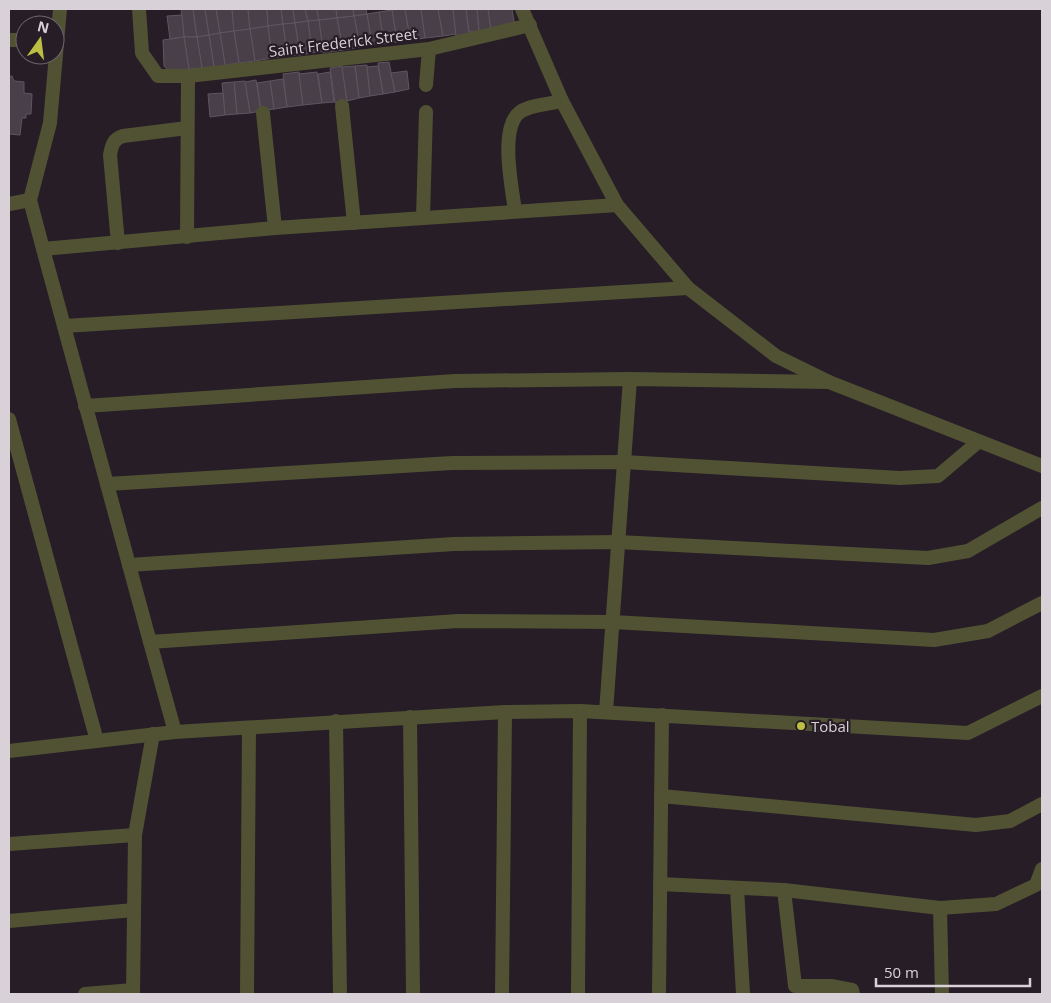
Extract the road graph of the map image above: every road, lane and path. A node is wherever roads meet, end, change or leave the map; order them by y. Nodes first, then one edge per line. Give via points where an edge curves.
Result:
1 (139, 9) edge
2 (522, 9) edge
3 (530, 25) junction
4 (429, 49) junction
5 (55, 65) edge
6 (188, 76) junction
7 (426, 85) dead end
8 (562, 101) junction
9 (342, 106) dead end
10 (263, 112) dead end
11 (426, 112) dead end
12 (187, 128) junction
13 (30, 200) junction
14 (9, 204) edge
15 (617, 205) junction
16 (515, 211) junction
17 (423, 218) junction
18 (354, 223) junction
19 (275, 228) junction
20 (187, 237) junction
21 (118, 243) junction
22 (43, 249) junction
23 (688, 288) junction
24 (64, 326) junction
25 (630, 379) junction
26 (829, 382) junction
27 (85, 406) junction
28 (9, 419) edge
29 (978, 442) junction
30 (624, 462) junction
31 (1042, 466) edge
32 (107, 484) junction
33 (1042, 508) edge
34 (618, 542) junction
35 (129, 565) junction
36 (1042, 603) edge
37 (613, 622) junction
38 (150, 642) junction
39 (1042, 696) edge
40 (580, 711) junction
41 (505, 712) junction
42 (606, 712) junction
43 (662, 715) junction
44 (410, 717) junction
45 (336, 721) junction
46 (249, 728) junction
47 (174, 732) junction
48 (154, 734) junction
49 (97, 740) junction
50 (9, 751) edge
51 (661, 796) junction
52 (1042, 804) edge
53 (135, 835) junction
54 (9, 844) edge
55 (1042, 869) edge
56 (660, 884) junction
57 (737, 888) junction
58 (784, 890) junction
59 (940, 908) junction
60 (134, 910) junction
61 (9, 920) edge
62 (133, 992) edge
63 (85, 994) edge
64 (247, 994) edge
65 (340, 994) edge
66 (413, 994) edge
67 (502, 994) edge
68 (578, 994) edge
69 (659, 994) edge
70 (743, 994) edge
71 (853, 994) edge
72 (942, 994) edge

1 - 6 street, Saint Frederick Street via 142,53 158,76
2 - 3 street
3 - 4 street, Saint Frederick Street
3 - 8 street
4 - 6 street, Saint Frederick Street
4 - 7 street
5 - 13 street via 50,123
6 - 12 street
8 - 15 street
8 - 16 street via 521,112 511,123 508,140
9 - 18 street
10 - 19 street
11 - 17 street
12 - 20 street
12 - 21 street via 116,138 110,156
13 - 14 street
13 - 22 street
15 - 16 street
15 - 23 street
16 - 17 street
17 - 18 street
18 - 19 street
19 - 20 street
20 - 21 street
21 - 22 street
22 - 24 street
23 - 24 street
23 - 26 street via 776,356
24 - 27 street
25 - 26 street
25 - 27 street via 455,381
25 - 30 street
26 - 29 street
27 - 32 street
28 - 49 street
29 - 30 street via 938,476 910,478
29 - 31 street
30 - 32 street via 452,463
30 - 34 street
32 - 35 street
33 - 34 street via 968,551 928,558
34 - 35 street via 454,544
34 - 37 street
35 - 38 street
36 - 37 street via 988,631 934,640
37 - 38 street via 458,621
37 - 42 street
38 - 47 street
39 - 43 street via 968,733
40 - 41 street
40 - 42 street
40 - 68 street
41 - 44 street
41 - 67 street
42 - 43 street
43 - 51 street
44 - 45 street
44 - 66 street
45 - 46 street
45 - 65 street
46 - 47 street
46 - 64 street
47 - 48 street
48 - 49 street
48 - 53 street
49 - 50 street
51 - 52 street via 976,824 1010,820
51 - 56 street
53 - 54 street
53 - 60 street
55 - 59 street via 1036,885 996,904
56 - 57 street
56 - 69 street
57 - 58 street
57 - 70 street
58 - 59 street
58 - 71 street via 795,986 831,986 852,990
59 - 72 street
60 - 61 street
60 - 62 street
62 - 63 street

